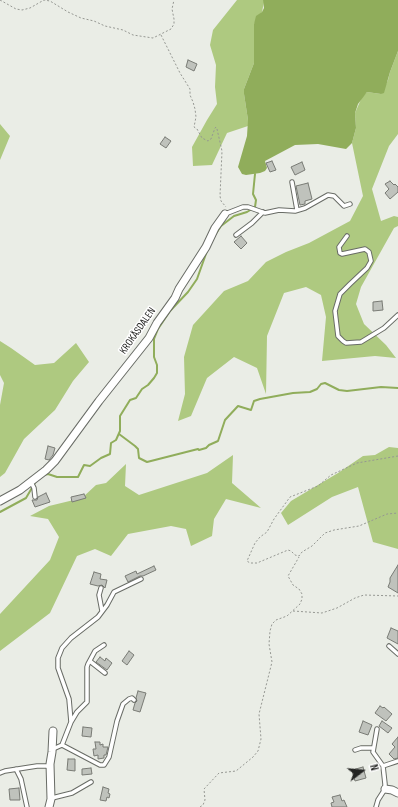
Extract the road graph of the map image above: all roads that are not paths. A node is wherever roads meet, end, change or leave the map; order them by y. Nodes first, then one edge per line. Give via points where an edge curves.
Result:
1 (292, 182) dead end
2 (350, 204) dead end
3 (297, 210) junction
4 (262, 212) junction
5 (227, 213) joint
6 (236, 235) dead end
7 (347, 236) dead end
8 (398, 315) edge
9 (31, 482) junction
10 (35, 497) dead end
11 (0, 500) edge
12 (141, 579) dead end
13 (101, 588) dead end
14 (102, 612) junction
15 (104, 645) dead end
16 (389, 646) dead end
17 (398, 654) edge
18 (90, 662) junction
19 (105, 673) dead end
20 (134, 700) dead end
21 (71, 722) junction
22 (378, 729) dead end
23 (52, 731) dead end
24 (62, 745) junction
25 (373, 748) junction
26 (52, 750) junction
27 (355, 750) dead end
28 (398, 761) edge
29 (382, 766) junction
30 (50, 768) junction
31 (16, 769) junction
32 (0, 773) edge
33 (91, 782) dead end
34 (385, 789) junction
35 (398, 793) edge
36 (51, 799) junction
37 (27, 807) edge
38 (49, 807) edge
39 (376, 807) edge

1 - 3 lane
2 - 3 lane via 344,206 334,196 328,195 306,208
3 - 4 lane via 279,210 268,214
4 - 5 lane via 248,206
4 - 6 lane
5 - 9 street, KROKÅSDALEN via 215,228 206,247 175,298 156,323 149,338 55,461
7 - 8 lane via 340,247 340,253 365,249 369,252 371,261 368,268 340,294 335,311 338,336 346,343 361,342 384,328
9 - 10 lane
9 - 11 street, KROKÅSDALEN
12 - 14 lane via 114,592
13 - 14 lane via 99,595
14 - 21 lane via 71,638 59,654 58,668 69,699
15 - 18 lane via 95,651
16 - 17 lane
18 - 19 lane
18 - 21 lane via 87,667 87,702
20 - 24 lane via 129,699 123,704 109,757 104,765
21 - 24 lane
22 - 25 lane
23 - 26 street
24 - 26 lane
25 - 27 lane
25 - 29 lane via 373,754
26 - 30 street
28 - 29 lane
29 - 34 lane
30 - 31 lane via 43,766
30 - 36 street
31 - 32 lane
31 - 37 lane via 21,779
33 - 36 lane via 72,793
34 - 35 street
34 - 39 lane via 379,796
36 - 38 street

